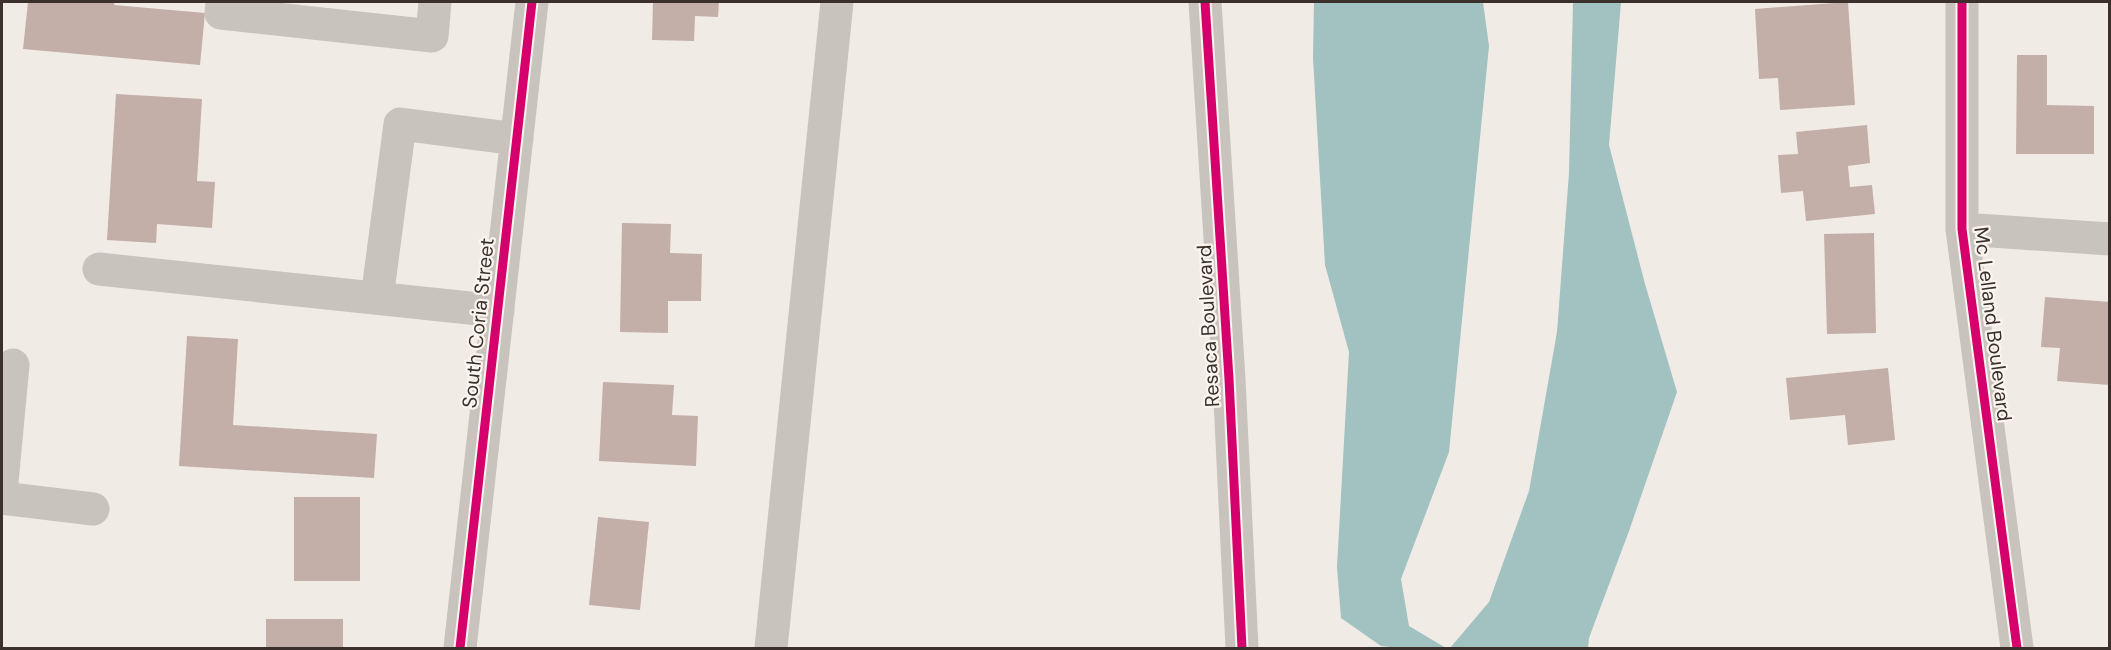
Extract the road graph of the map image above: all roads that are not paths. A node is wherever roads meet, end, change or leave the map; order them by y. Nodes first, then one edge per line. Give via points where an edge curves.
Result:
1 (222, 2) edge
2 (435, 2) edge
3 (532, 2) edge
4 (837, 2) edge
5 (1205, 2) edge
6 (1962, 2) edge
7 (517, 139) junction
8 (1962, 229) junction
9 (2109, 239) edge
10 (99, 269) dead end
11 (377, 298) junction
12 (498, 311) junction
13 (13, 365) dead end
14 (2, 482) edge
15 (2, 498) edge
16 (93, 509) dead end
17 (460, 648) edge
18 (771, 648) edge
19 (1242, 648) edge
20 (2017, 648) edge

1 - 2 street via 221,13 432,36
3 - 7 street, South Coria Street
4 - 18 street
5 - 19 street, Resaca Boulevard
6 - 8 street, Mc Lelland Boulevard
7 - 11 street via 400,124
7 - 12 street, South Coria Street
8 - 9 street
8 - 20 street, Mc Lelland Boulevard
10 - 11 street
11 - 12 street
12 - 17 street, South Coria Street
13 - 14 street
15 - 16 street

